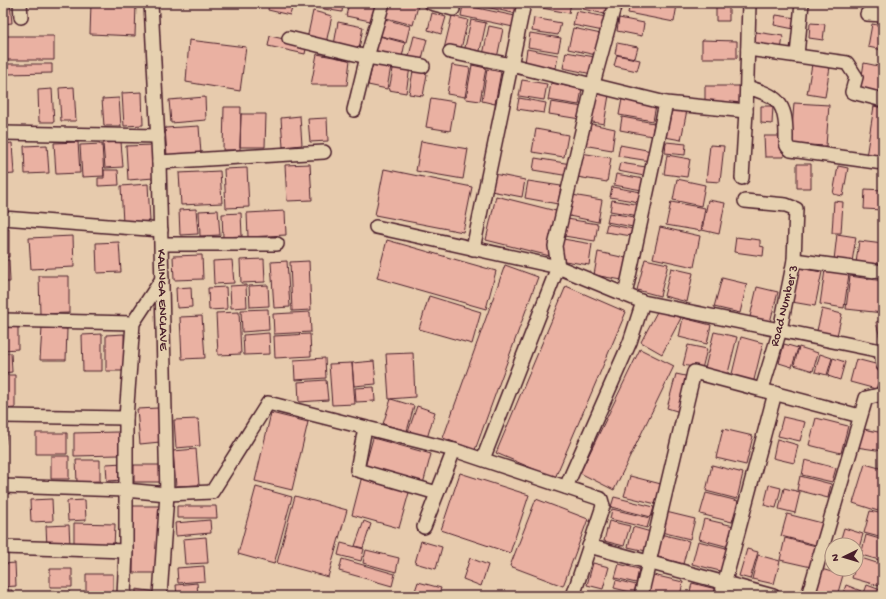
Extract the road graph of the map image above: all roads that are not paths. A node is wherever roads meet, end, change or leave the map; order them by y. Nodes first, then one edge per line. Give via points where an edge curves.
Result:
1 (20, 3) edge
2 (151, 3) edge
3 (383, 3) edge
4 (431, 3) edge
5 (524, 3) edge
6 (615, 3) edge
7 (749, 3) edge
8 (802, 3) edge
9 (453, 9) dead end
10 (867, 14) dead end
11 (883, 15) edge
12 (21, 17) dead end
13 (288, 38) dead end
14 (748, 49) junction
15 (450, 52) dead end
16 (797, 56) junction
17 (367, 57) junction
18 (511, 65) junction
19 (423, 66) dead end
20 (593, 84) junction
21 (747, 87) junction
22 (883, 100) edge
23 (666, 103) junction
24 (354, 110) dead end
25 (746, 111) junction
26 (3, 132) edge
27 (158, 136) junction
28 (324, 152) dead end
29 (159, 162) junction
30 (883, 163) edge
31 (742, 178) dead end
32 (745, 200) dead end
33 (3, 218) edge
34 (376, 227) dead end
35 (161, 230) junction
36 (162, 244) junction
37 (278, 244) dead end
38 (473, 249) junction
39 (794, 260) junction
40 (558, 267) junction
41 (883, 272) edge
42 (162, 280) junction
43 (625, 295) junction
44 (643, 302) junction
45 (3, 320) edge
46 (133, 323) junction
47 (780, 330) junction
48 (883, 365) edge
49 (762, 389) junction
50 (775, 393) junction
51 (883, 394) edge
52 (3, 416) edge
53 (860, 416) junction
54 (126, 418) junction
55 (365, 428) junction
56 (454, 450) junction
57 (483, 459) junction
58 (3, 486) edge
59 (566, 487) junction
60 (125, 490) junction
61 (437, 493) junction
62 (167, 494) junction
63 (424, 527) dead end
64 (590, 546) junction
65 (3, 547) edge
66 (126, 551) junction
67 (650, 562) junction
68 (722, 590) edge
69 (124, 596) edge
70 (160, 596) edge
71 (573, 596) edge
72 (641, 596) edge
73 (773, 596) edge
74 (808, 596) edge

1 - 12 street
2 - 27 street, KALINGA ENCLAVE
3 - 17 street
4 - 9 street
5 - 18 street
6 - 20 street
7 - 14 street
8 - 16 street
10 - 11 street
13 - 17 street
14 - 16 street
14 - 21 street
15 - 18 street
16 - 22 street via 847,63 856,76 852,92
17 - 19 street
17 - 24 street
18 - 20 street
18 - 38 street
20 - 23 street
20 - 40 street via 555,246
21 - 25 street
21 - 30 street via 763,92 781,104 786,122 786,142 790,150
23 - 25 street
23 - 43 street
25 - 31 street
26 - 27 street
27 - 29 street, KALINGA ENCLAVE
28 - 29 street
29 - 35 street, KALINGA ENCLAVE
32 - 39 street via 786,205 796,209
33 - 35 street
34 - 38 street
35 - 36 street, KALINGA ENCLAVE
36 - 37 street
36 - 42 street, KALINGA ENCLAVE
38 - 40 street
39 - 41 street, Road Number 3
39 - 47 street, Road Number 3
40 - 43 street
40 - 57 street
42 - 46 street
42 - 62 street, KALINGA ENCLAVE
43 - 44 street
44 - 47 street
44 - 59 street via 630,342
45 - 46 street
46 - 54 street
47 - 48 street via 881,351
47 - 49 street, Road Number 3
49 - 50 street
49 - 67 street via 694,372
50 - 53 street
50 - 68 street
51 - 53 street via 866,398
52 - 54 street
53 - 74 street
54 - 60 street
55 - 56 street
55 - 61 street via 357,470
55 - 62 street via 268,403 212,492
56 - 57 street
56 - 61 street
57 - 59 street
58 - 60 street
59 - 64 street via 601,499 603,506
60 - 62 street
60 - 66 street
61 - 63 street
62 - 70 street, KALINGA ENCLAVE
64 - 67 street
64 - 71 street
65 - 66 street
66 - 69 street
67 - 68 street
67 - 72 street
68 - 73 street

